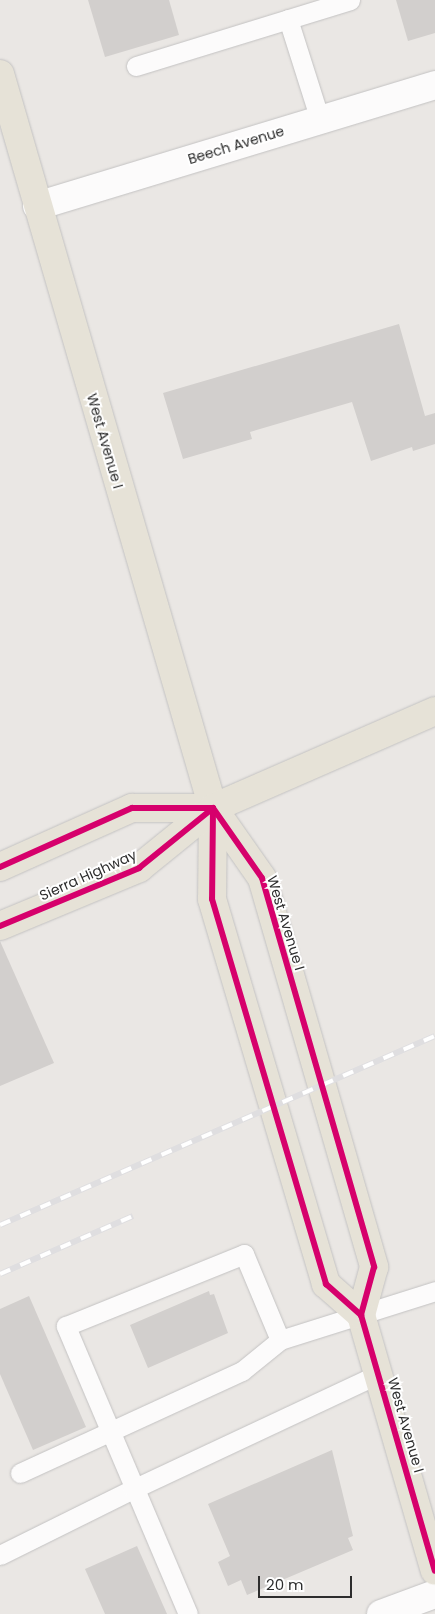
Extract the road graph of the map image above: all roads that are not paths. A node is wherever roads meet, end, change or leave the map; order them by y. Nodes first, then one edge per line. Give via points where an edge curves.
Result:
1 (350, 0) edge
2 (288, 19) junction
3 (136, 66) dead end
4 (0, 74) edge
5 (435, 85) edge
6 (320, 120) junction
7 (36, 206) junction
8 (435, 711) edge
9 (213, 808) junction
10 (0, 867) edge
11 (0, 926) edge
12 (435, 1291) edge
13 (361, 1315) junction
14 (280, 1340) junction
15 (378, 1374) junction
16 (109, 1433) junction
17 (20, 1473) dead end
18 (133, 1489) junction
19 (0, 1555) edge
20 (435, 1571) edge
21 (435, 1594) edge
22 (188, 1614) edge
23 (381, 1614) edge

1 - 2 lane
2 - 3 lane
2 - 6 lane
4 - 7 main road, West Avenue I
5 - 6 street, Beech Avenue
6 - 7 street, Beech Avenue
7 - 9 main road, West Avenue I
8 - 9 main road, Sierra Highway
9 - 10 main road, Sierra Highway via 132,808
9 - 11 main road, Sierra Highway via 139,868
9 - 13 main road, West Avenue I via 214,909 326,1284
9 - 13 main road, West Avenue I via 262,878 374,1267
12 - 13 lane
13 - 14 lane
13 - 15 main road, West Avenue I
14 - 16 lane via 242,1371
14 - 16 lane via 244,1254 66,1326
15 - 18 lane
15 - 20 main road, West Avenue I
16 - 17 lane
16 - 18 lane
18 - 19 lane
18 - 22 lane
21 - 23 street

